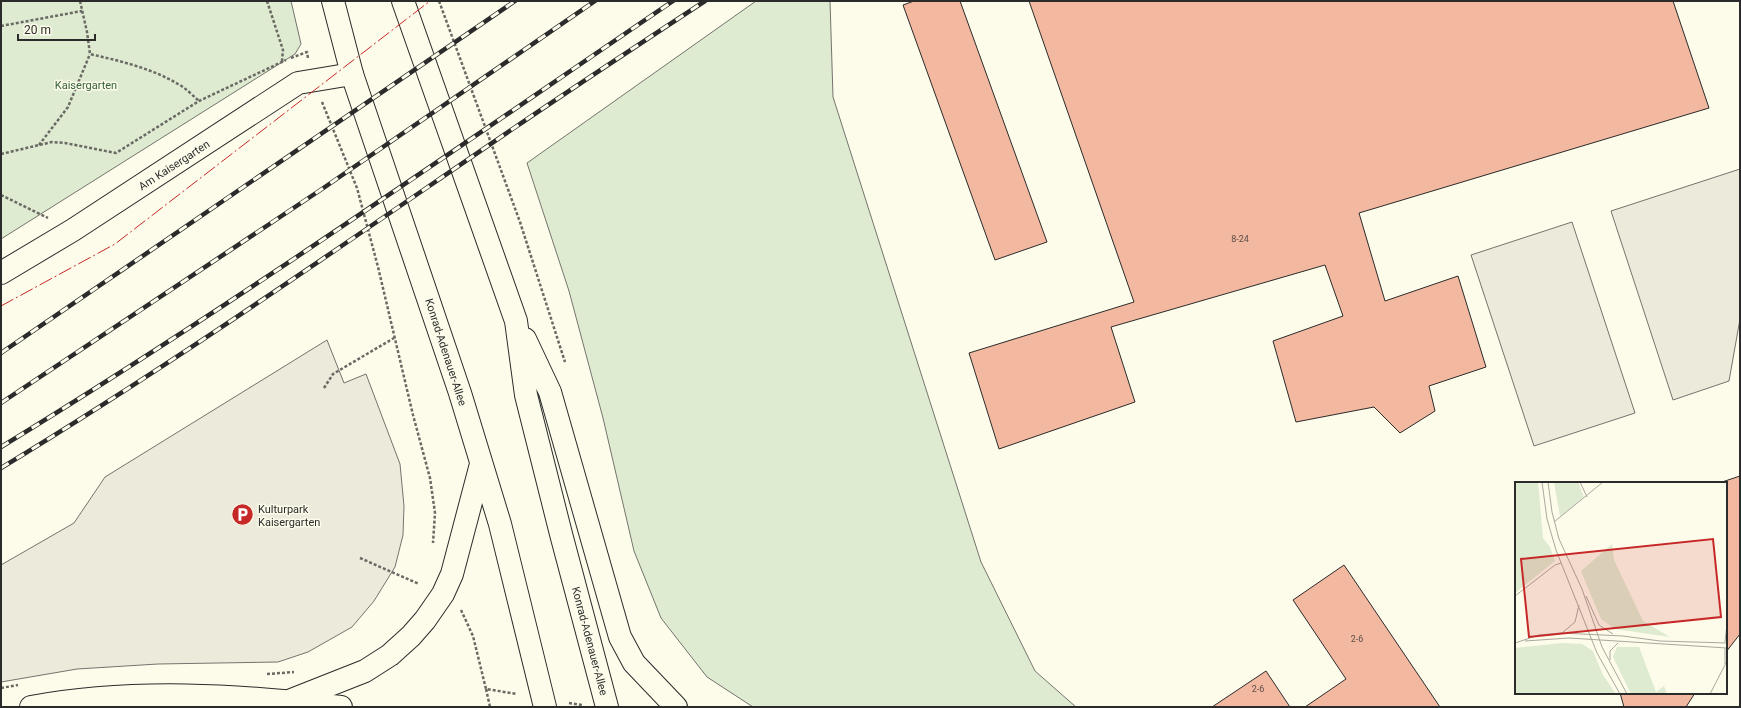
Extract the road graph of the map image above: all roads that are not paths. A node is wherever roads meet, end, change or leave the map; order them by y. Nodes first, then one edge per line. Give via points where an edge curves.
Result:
1 (333, 1) edge
2 (403, 1) edge
3 (352, 74) junction
4 (1, 273) edge
5 (516, 321) junction
6 (481, 464) junction
7 (289, 701) junction
8 (544, 702) edge
9 (31, 707) edge
10 (341, 707) edge
11 (607, 707) edge
12 (676, 707) edge

1 - 3 main road, Konrad-Adenauer-Allee
2 - 5 main road, Konrad-Adenauer-Allee
3 - 4 main road, Am Kaisergarten via 298,83 73,230
3 - 6 main road, Konrad-Adenauer-Allee via 460,393
5 - 11 main road, Konrad-Adenauer-Allee via 526,395
5 - 12 main road via 550,392 620,637 634,663
6 - 7 main road via 452,574 443,594 425,620 390,655 366,671
6 - 8 main road, Konrad-Adenauer-Allee via 500,524
7 - 9 main road via 146,696
7 - 10 main road

